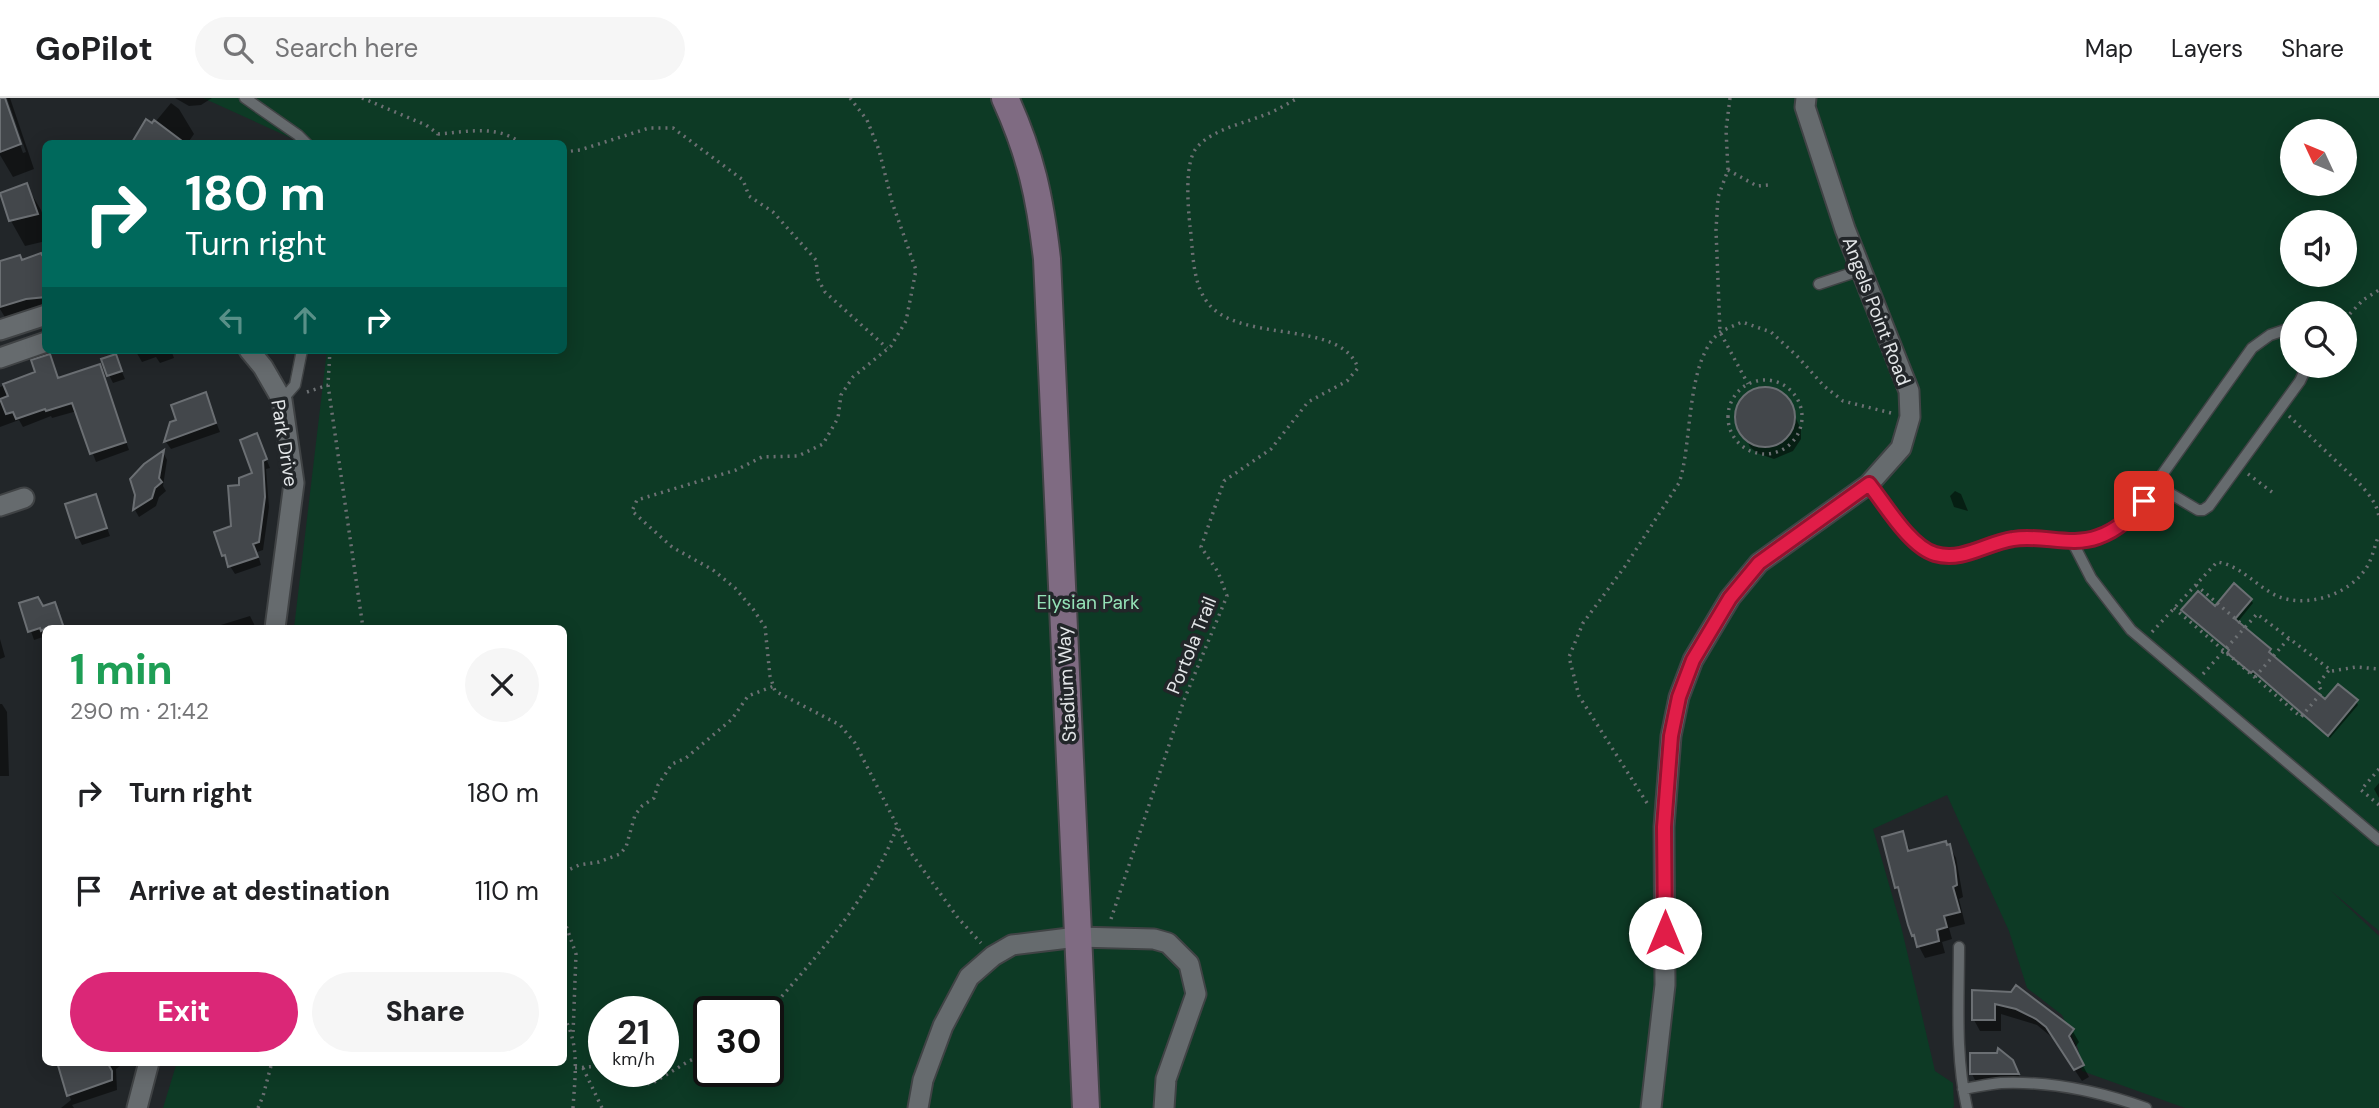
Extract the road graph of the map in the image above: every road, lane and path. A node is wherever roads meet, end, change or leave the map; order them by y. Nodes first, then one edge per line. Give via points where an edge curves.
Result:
1 (245, 98) edge
2 (362, 98) edge
3 (850, 98) edge
4 (1005, 98) edge
5 (1297, 98) edge
6 (1730, 98) edge
7 (1806, 98) edge
8 (438, 134) junction
9 (303, 140) edge
10 (437, 140) edge
11 (518, 140) edge
12 (567, 152) edge
13 (1728, 170) junction
14 (1769, 186) dead end
15 (1861, 270) junction
16 (1819, 284) dead end
17 (2379, 290) edge
18 (2357, 307) edge
19 (42, 316) edge
20 (0, 330) edge
21 (2280, 331) edge
22 (1720, 332) junction
23 (42, 343) edge
24 (888, 349) junction
25 (252, 354) edge
26 (301, 354) edge
27 (330, 354) edge
28 (0, 358) edge
29 (2301, 378) edge
30 (1748, 384) junction
31 (282, 400) junction
32 (2280, 408) junction
33 (1910, 418) junction
34 (2238, 466) junction
35 (1869, 484) junction
36 (2155, 485) junction
37 (2272, 492) dead end
38 (24, 498) dead end
39 (0, 506) edge
40 (2379, 518) edge
41 (2379, 535) edge
42 (2071, 541) junction
43 (2196, 585) junction
44 (2174, 608) junction
45 (275, 625) edge
46 (363, 625) edge
47 (2246, 627) junction
48 (2289, 638) junction
49 (2144, 641) junction
50 (2224, 651) junction
51 (2330, 669) junction
52 (2379, 669) edge
53 (2255, 677) junction
54 (2195, 684) junction
55 (774, 686) junction
56 (2379, 769) edge
57 (2379, 805) edge
58 (897, 827) junction
59 (1664, 827) junction
60 (2379, 840) edge
61 (567, 871) edge
62 (567, 928) edge
63 (1077, 937) junction
64 (1105, 937) junction
65 (1959, 947) dead end
66 (993, 956) junction
67 (782, 996) edge
68 (567, 1023) edge
69 (573, 1034) junction
70 (148, 1066) edge
71 (271, 1066) edge
72 (588, 1067) edge
73 (575, 1068) junction
74 (583, 1068) junction
75 (1963, 1089) junction
76 (138, 1108) edge
77 (258, 1108) edge
78 (573, 1108) edge
79 (603, 1108) edge
80 (918, 1108) edge
81 (1086, 1108) edge
82 (1164, 1108) edge
83 (1651, 1108) edge
84 (1967, 1108) edge
85 (2146, 1108) edge

1 - 9 lane
2 - 8 path
3 - 24 path via 871,130 916,270 906,321
4 - 63 main road, Stadium Way via 1029,155 1046,259
5 - 64 path, Portola Trail via 1224,129 1196,148 1189,164 1188,213 1199,286 1206,301 1222,316 1247,326 1293,331 1345,349 1358,368 1348,381 1308,402 1271,449 1224,481 1201,547 1227,596 1184,700
6 - 13 path
7 - 15 street, Angels Point Road via 1805,107
8 - 10 path
8 - 11 path via 493,130
12 - 24 path via 649,128 673,128 743,180 749,197 773,212 817,260 818,279 825,292
13 - 14 path via 1757,186
13 - 22 path via 1718,197 1716,230
15 - 16 lane
15 - 33 street, Angels Point Road via 1909,391
17 - 18 path
19 - 20 street
21 - 36 lane via 2252,348
22 - 30 path
22 - 33 path via 1742,322 1771,331 1843,401
22 - 59 path via 1700,360 1679,483 1583,623 1569,657 1579,696
23 - 28 street
24 - 55 path via 853,377 841,395 838,418 822,444 798,456 762,457 736,470 637,500 632,511 672,547 713,570 753,609 765,627
25 - 31 street, Park Drive
26 - 31 lane via 295,385
27 - 46 path via 328,385
29 - 32 lane
30 - 30 path via 1737,391 1727,414 1734,438 1742,447 1766,455 1789,446 1802,426 1800,401 1793,391 1772,380
31 - 45 street, Park Drive via 294,483
32 - 34 lane
32 - 40 path via 2358,482
33 - 35 street, Angels Point Road via 1901,449
34 - 36 lane via 2203,510
34 - 37 path
35 - 42 lane via 1916,543 1934,554 1955,556 2022,538
35 - 59 street, Angels Point Road via 1759,563 1730,598 1693,660 1679,697
36 - 42 lane via 2132,517 2117,529 2097,538
38 - 39 street
41 - 43 path via 2367,567 2354,581 2319,600 2279,597 2230,564 2217,562
42 - 49 lane via 2091,578
43 - 44 path
43 - 47 path
44 - 49 path
44 - 50 path
47 - 48 path via 2257,614
47 - 50 path
48 - 51 path
48 - 53 path
49 - 54 lane
50 - 53 path
50 - 54 path
51 - 52 path
51 - 53 path via 2318,684 2322,692 2301,717
54 - 60 lane
55 - 58 path via 775,691 840,725 855,743
55 - 61 path via 748,696 732,719 686,758 672,764 654,797 635,815 620,854
56 - 57 path via 2361,790
58 - 66 path via 929,880
58 - 67 path via 876,876
59 - 83 street, Angels Point Road via 1665,985
62 - 69 path via 576,954
63 - 64 street
63 - 66 street via 1012,945
63 - 81 main road, Stadium Way
64 - 82 street via 1168,943 1189,964 1196,994 1166,1079
65 - 75 lane
66 - 80 street via 970,976 943,1026
68 - 69 path
69 - 73 path
70 - 76 street
71 - 77 path
72 - 74 path
73 - 74 path
73 - 78 path
74 - 79 path
75 - 84 lane
75 - 85 lane via 2001,1083 2051,1085

